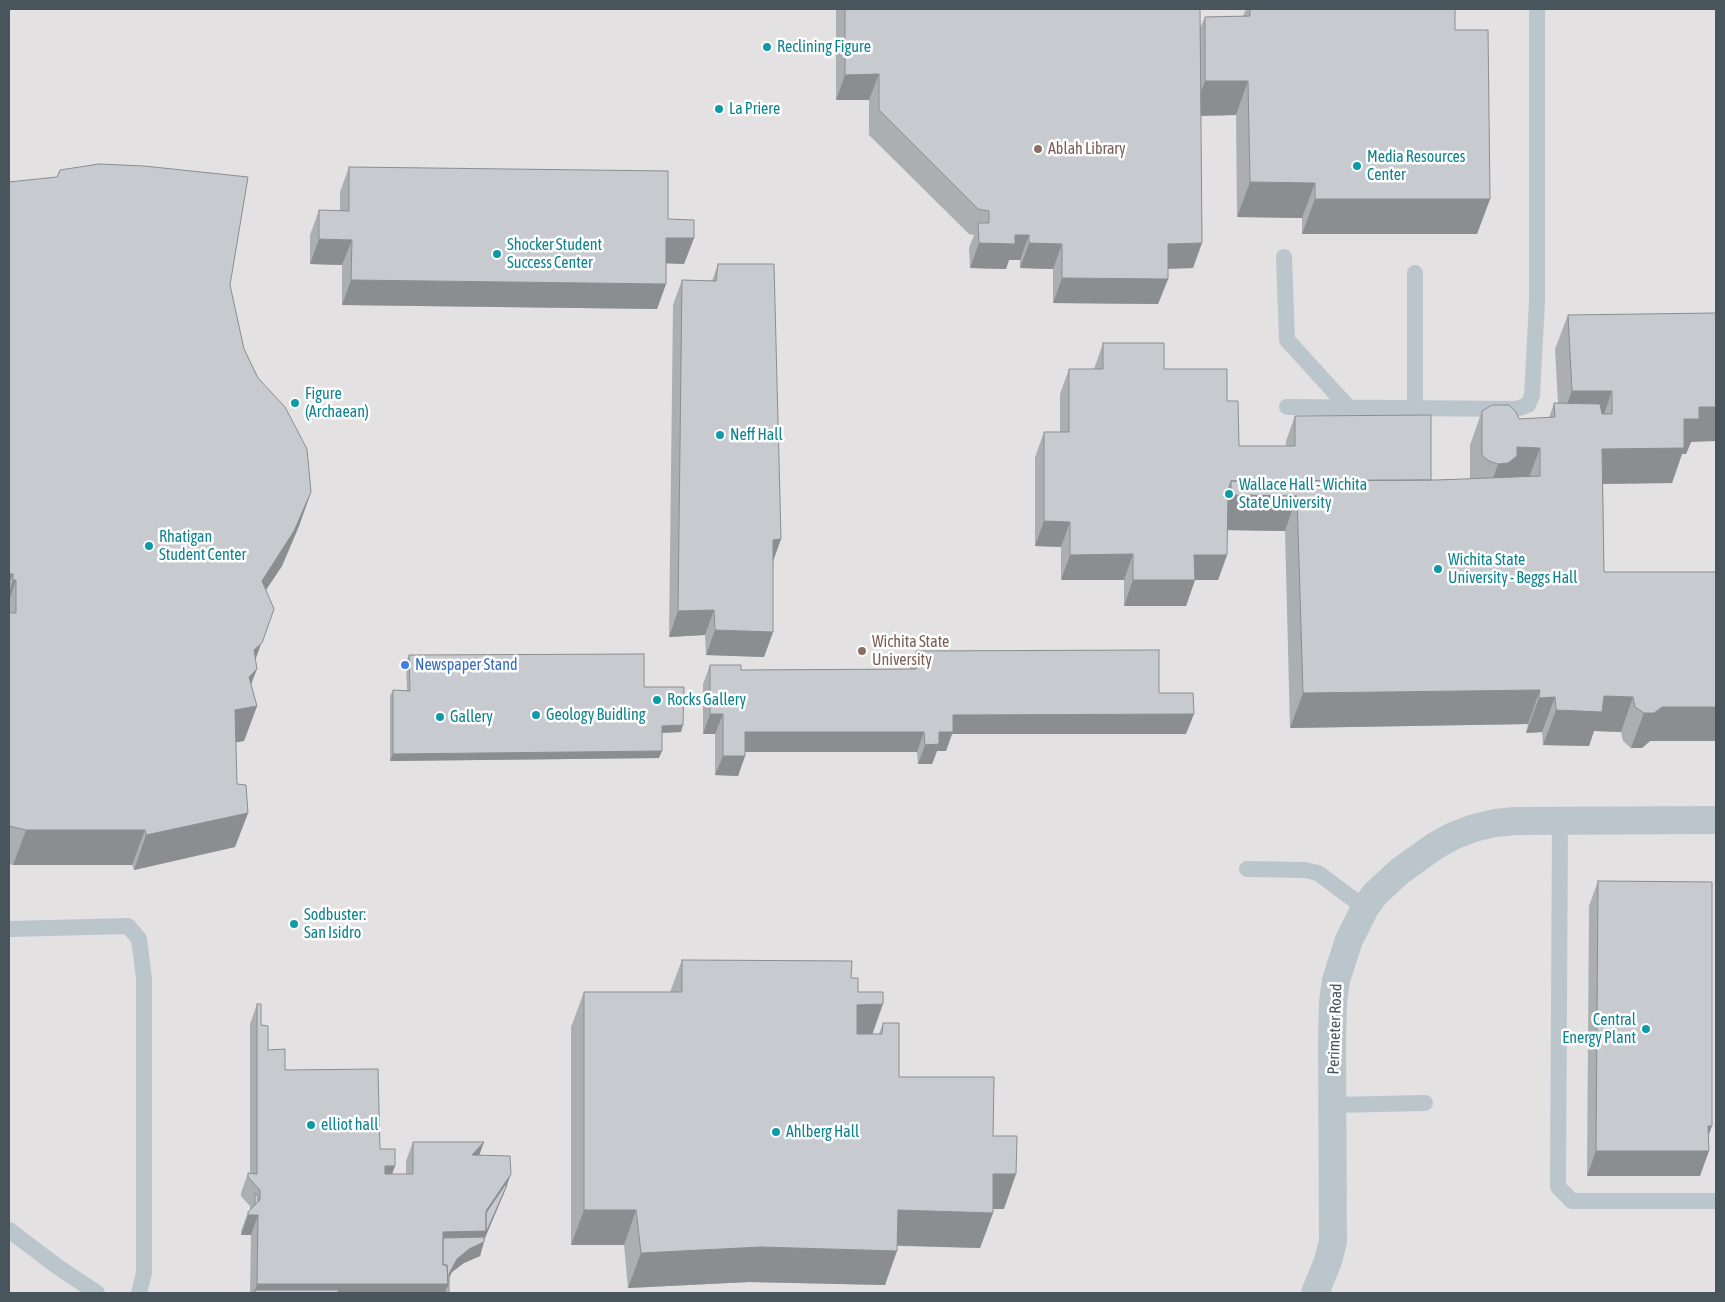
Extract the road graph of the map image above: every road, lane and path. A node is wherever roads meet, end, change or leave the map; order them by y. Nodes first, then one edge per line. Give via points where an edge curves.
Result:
1 (1537, 9) edge
2 (1284, 257) dead end
3 (1415, 273) dead end
4 (1287, 407) dead end
5 (1349, 408) junction
6 (1415, 408) junction
7 (1716, 820) edge
8 (1560, 822) junction
9 (1247, 869) dead end
10 (1365, 908) junction
11 (9, 929) edge
12 (1425, 1104) dead end
13 (1333, 1105) junction
14 (1716, 1201) edge
15 (9, 1230) edge
16 (97, 1293) edge
17 (139, 1293) edge
18 (1315, 1293) edge

1 - 6 lane via 1537,302 1532,396 1528,405 1516,408
2 - 5 lane via 1287,340
3 - 6 lane
4 - 5 lane
5 - 6 lane
7 - 8 street, Perimeter Road
8 - 10 street, Perimeter Road via 1495,823 1453,836 1400,870
8 - 14 lane via 1558,1186 1572,1201
9 - 10 lane via 1318,873
10 - 13 street, Perimeter Road via 1349,940 1336,980
11 - 17 lane via 128,926 139,939 144,978 144,1273
12 - 13 lane
13 - 18 street, Perimeter Road via 1333,1241 1326,1269
15 - 16 lane

